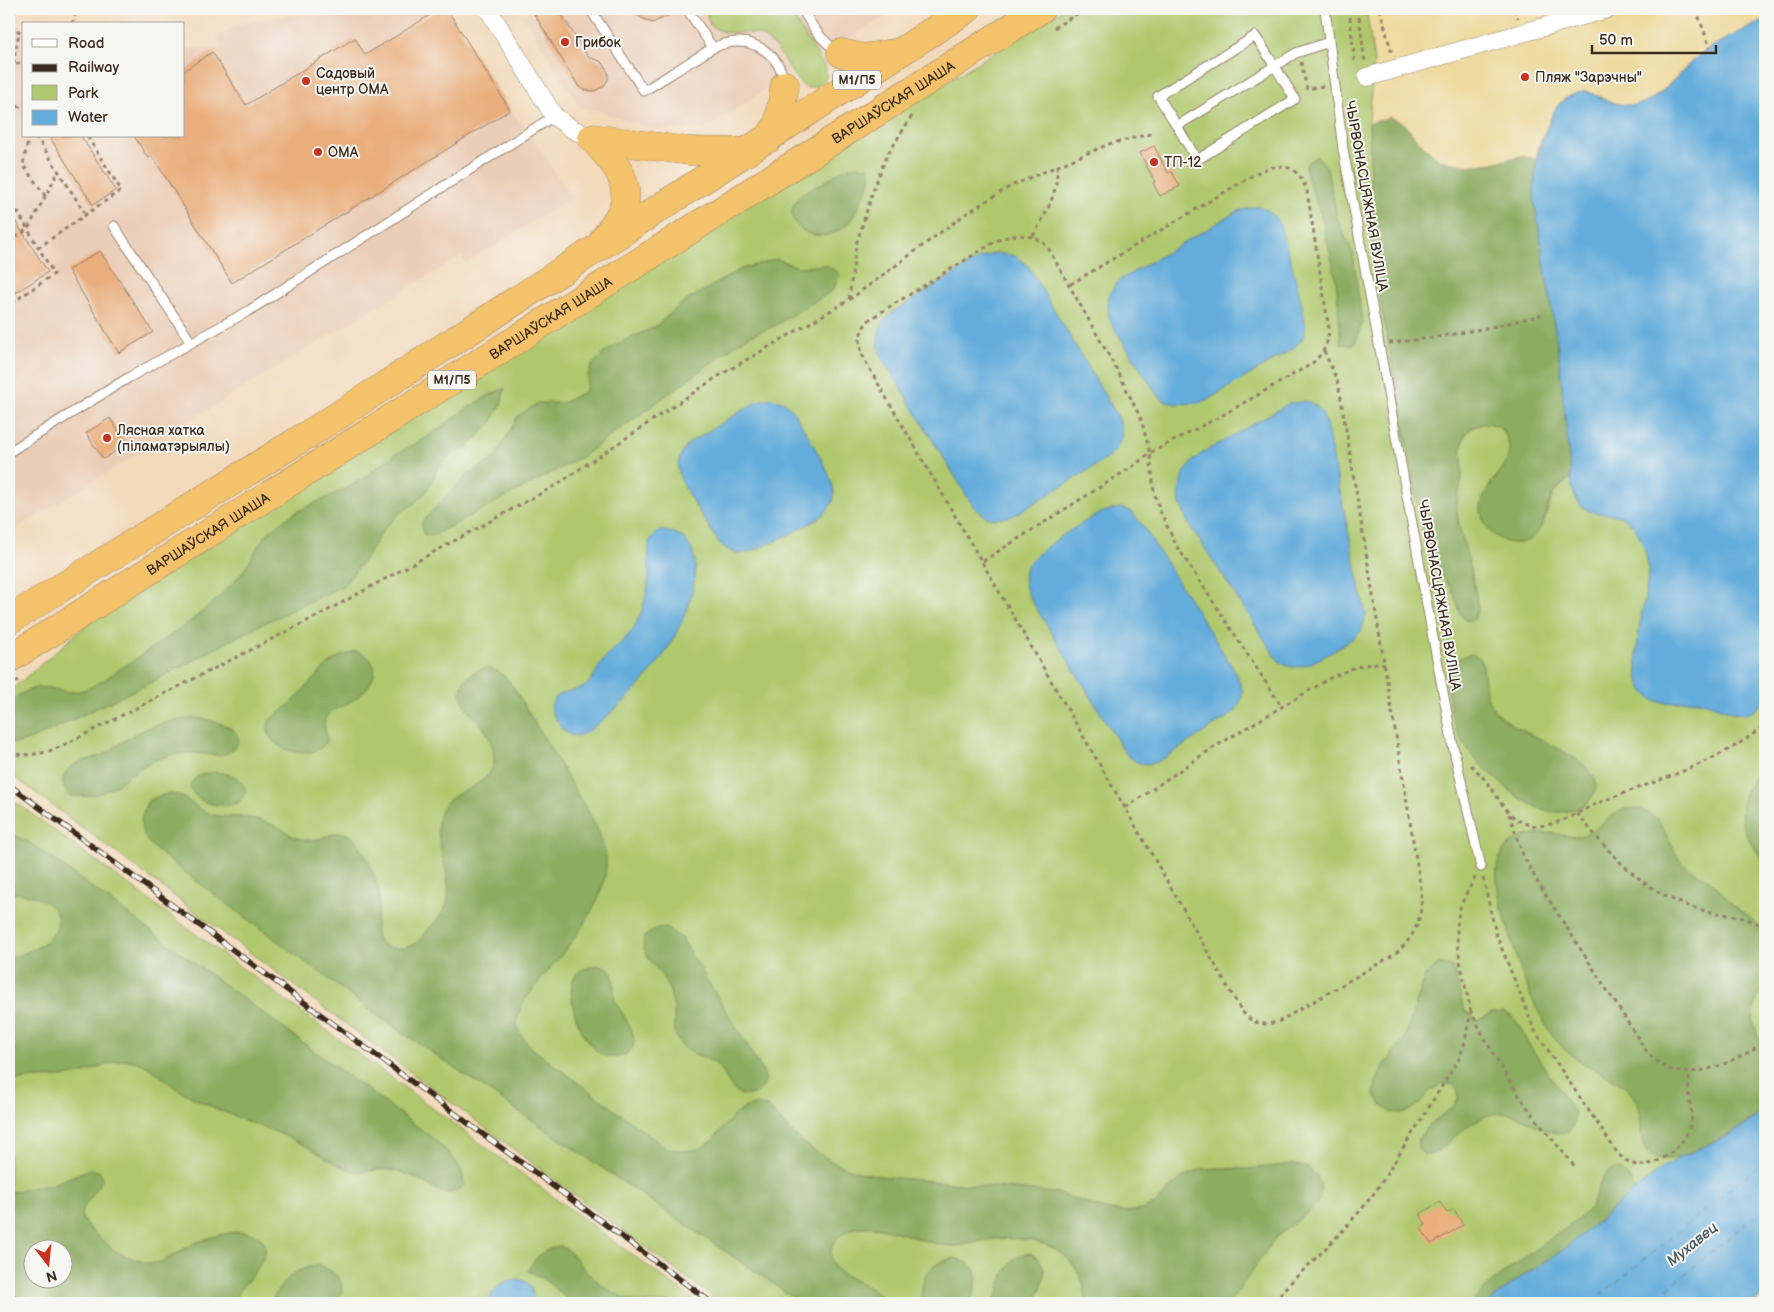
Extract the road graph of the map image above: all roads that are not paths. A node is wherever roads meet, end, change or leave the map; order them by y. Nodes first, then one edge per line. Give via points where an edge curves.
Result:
1 (488, 9) edge
2 (590, 9) edge
3 (802, 9) edge
4 (967, 9) edge
5 (1041, 9) edge
6 (1325, 9) edge
7 (1607, 9) edge
8 (690, 10) edge
9 (1329, 42) junction
10 (714, 48) junction
11 (900, 52) junction
12 (842, 53) joint
13 (1274, 66) junction
14 (1362, 78) road end
15 (786, 86) joint
16 (554, 116) junction
17 (1177, 126) junction
18 (592, 138) junction
19 (757, 145) junction
20 (114, 226) dead end
21 (597, 248) junction
22 (191, 342) junction
23 (9, 452) edge
24 (9, 620) edge
25 (9, 660) edge
26 (1481, 867) road end

1 - 16 street
2 - 10 lane via 644,91
3 - 12 lane via 820,37
4 - 11 highway, М1/П5
5 - 25 highway, ВАРШАЎСКАЯ ШАША / М1/П5
6 - 9 lane, ЧЫРВОНАСЦЯЖНАЯ ВУЛІЦА
7 - 14 street
8 - 10 lane
9 - 13 lane via 1298,52
9 - 26 lane, ЧЫРВОНАСЦЯЖНАЯ ВУЛІЦА via 1343,149 1453,746
10 - 15 lane via 732,43 756,45 768,52 782,70
11 - 12 highway via 863,58
11 - 19 highway, М1/П5
13 - 17 lane
13 - 17 lane via 1255,36 1158,96
13 - 17 lane via 1295,99 1197,160
15 - 19 highway via 778,124
16 - 18 street via 572,130
16 - 22 lane via 250,310
18 - 19 highway via 689,151
18 - 21 highway via 614,160 625,191 624,206
19 - 21 highway, М1/П5
20 - 22 lane
21 - 24 highway, М1/П5 via 336,418
22 - 23 lane

